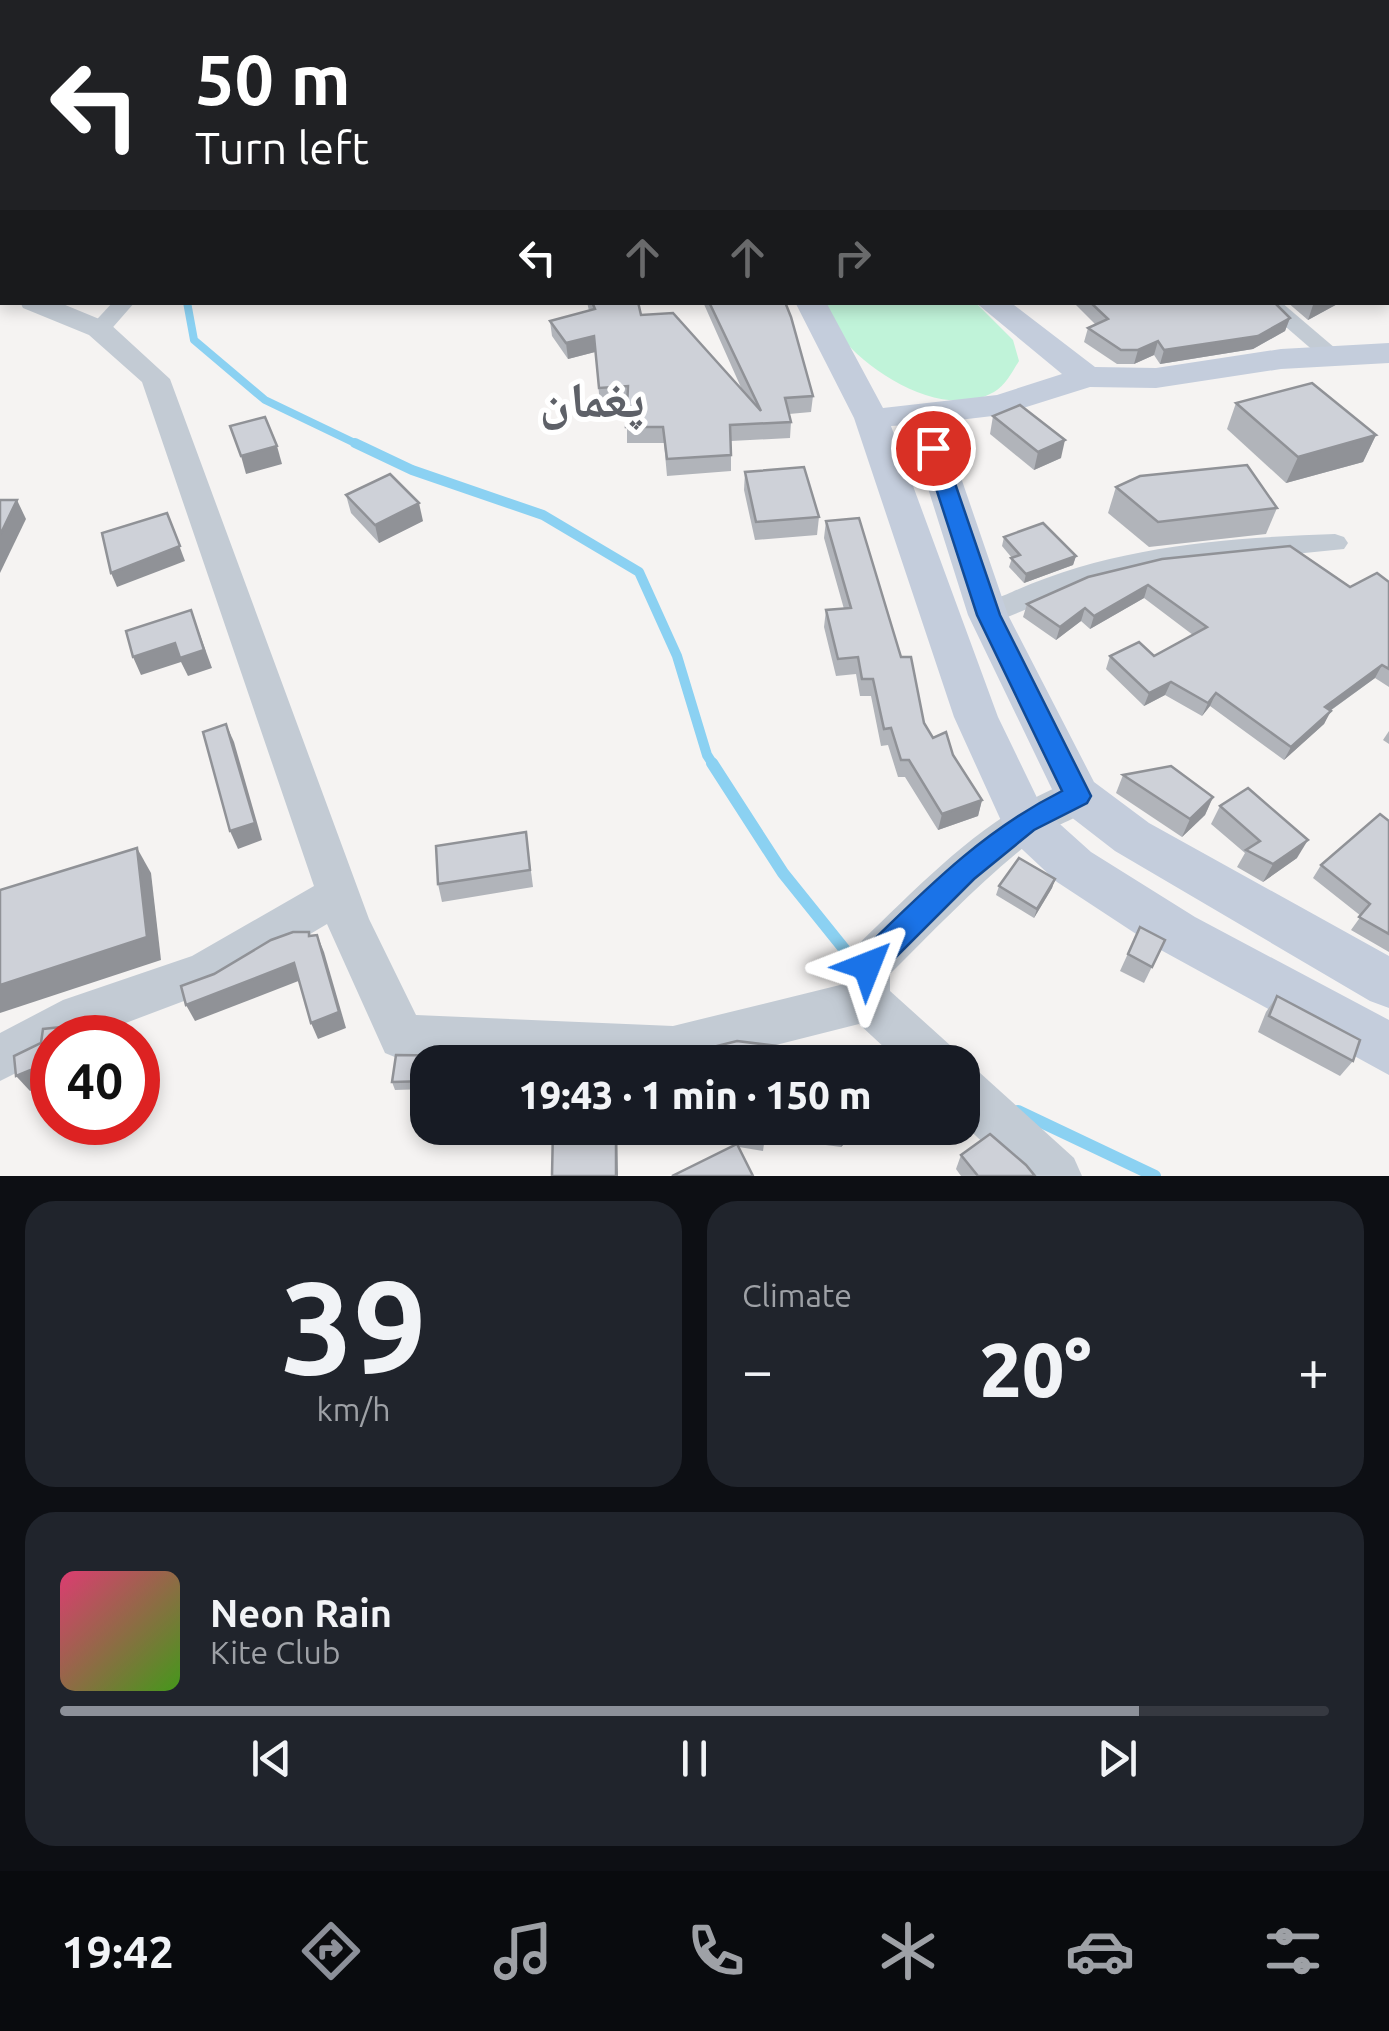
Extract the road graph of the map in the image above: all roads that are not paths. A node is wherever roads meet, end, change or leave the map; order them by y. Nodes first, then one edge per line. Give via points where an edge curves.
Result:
1 (49, 305) edge
2 (812, 305) edge
3 (994, 305) edge
4 (1271, 305) edge
5 (112, 316) edge
6 (1389, 353) edge
7 (1331, 354) junction
8 (1087, 377) junction
9 (922, 414) junction
10 (871, 418) junction
11 (1335, 543) dead end
12 (988, 615) junction
13 (1078, 796) junction
14 (1025, 822) junction
15 (338, 895) junction
16 (1389, 984) edge
17 (867, 1000) junction
18 (916, 1045) edge
19 (1389, 1049) edge
20 (0, 1058) edge
21 (980, 1106) edge
22 (1056, 1176) edge

1 - 5 street
2 - 10 main road
3 - 8 main road
4 - 7 street
5 - 15 street via 156,379
6 - 7 main road
7 - 8 main road via 1156,378
8 - 9 main road via 1001,405
9 - 10 main road
9 - 12 main road
10 - 14 main road via 976,717
11 - 12 street via 1166,554 1096,571
12 - 13 main road
13 - 14 street
13 - 16 main road via 1132,838
14 - 17 street via 964,870 867,966
14 - 19 main road via 1074,867 1177,933
15 - 17 street via 402,1036 673,1049
15 - 20 street via 205,972 80,1016
17 - 18 street
21 - 22 street

